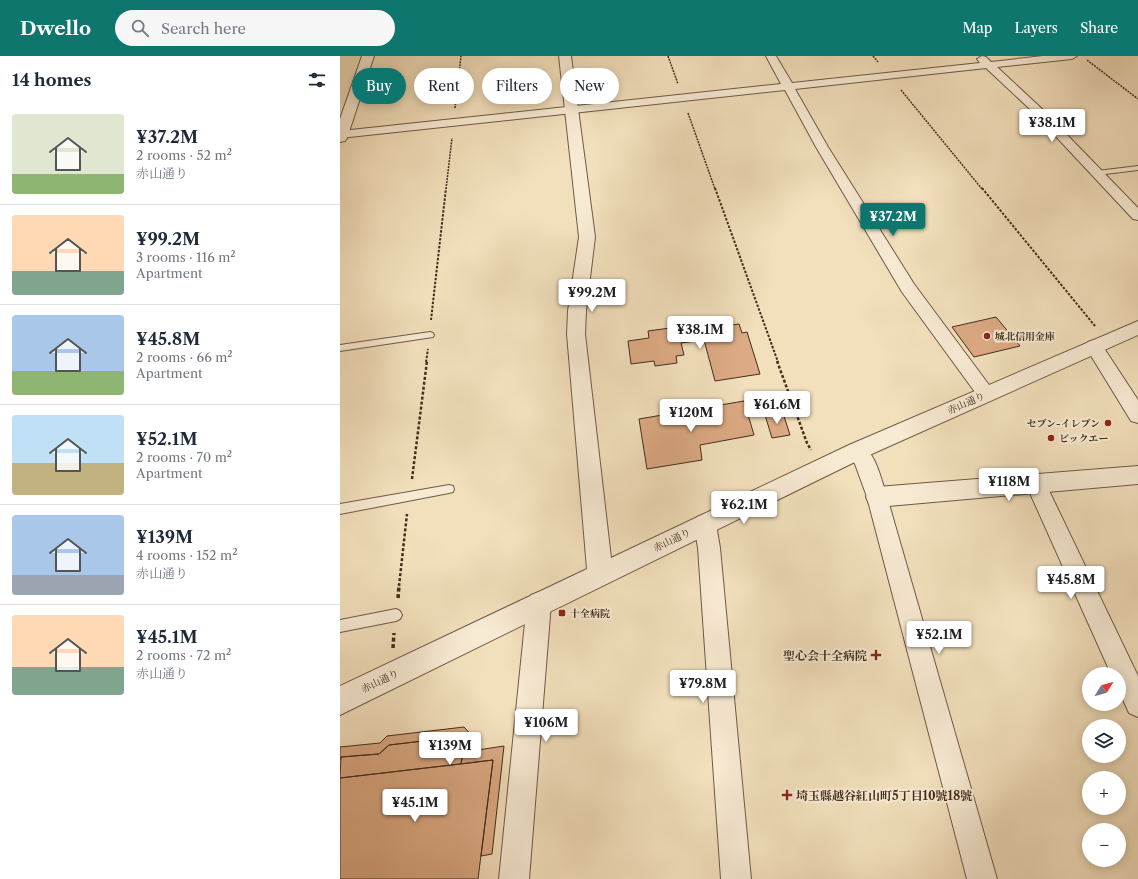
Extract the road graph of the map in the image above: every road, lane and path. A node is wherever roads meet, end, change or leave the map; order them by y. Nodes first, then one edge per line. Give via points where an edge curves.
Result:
1 (368, 56) edge
2 (461, 56) edge
3 (565, 56) edge
4 (668, 56) edge
5 (771, 56) edge
6 (873, 56) edge
7 (979, 56) edge
8 (1072, 56) edge
9 (1084, 57) dead end
10 (989, 65) junction
11 (889, 75) junction
12 (788, 86) junction
13 (682, 98) junction
14 (1138, 99) edge
15 (571, 109) junction
16 (454, 122) junction
17 (340, 137) edge
18 (1138, 168) edge
19 (1097, 173) junction
20 (1138, 216) edge
21 (1138, 327) edge
22 (430, 335) junction
23 (1100, 344) junction
24 (340, 348) edge
25 (986, 394) junction
26 (1138, 416) edge
27 (857, 451) junction
28 (812, 452) dead end
29 (1138, 475) edge
30 (1035, 482) junction
31 (449, 489) dead end
32 (409, 496) junction
33 (876, 497) junction
34 (340, 509) edge
35 (705, 524) junction
36 (600, 574) junction
37 (539, 603) junction
38 (396, 615) junction
39 (340, 626) edge
40 (390, 676) junction
41 (340, 701) edge
42 (1138, 704) edge
43 (514, 879) edge
44 (736, 879) edge
45 (982, 879) edge

1 - 17 street
2 - 16 path
3 - 15 street
4 - 13 path
5 - 12 street
6 - 11 path
7 - 10 street
8 - 10 street
9 - 14 path
10 - 11 street
10 - 19 street via 1037,110
11 - 12 street
11 - 23 path via 1021,234
12 - 13 street
12 - 25 street via 908,288
13 - 15 street
13 - 28 path
15 - 16 street
15 - 36 street via 587,237 576,334
16 - 17 street
16 - 22 path
18 - 19 lane
19 - 20 street
21 - 23 street, 赤山通り
22 - 24 lane
22 - 32 path
23 - 25 street, 赤山通り
23 - 26 street
25 - 27 street, 赤山通り
27 - 33 street via 864,461
27 - 35 street, 赤山通り
29 - 30 street
30 - 33 street
30 - 42 street
31 - 32 lane
32 - 34 lane
32 - 38 path
33 - 45 street
35 - 36 street, 赤山通り
35 - 44 street
36 - 37 street, 赤山通り
37 - 40 street, 赤山通り
37 - 43 street
38 - 39 lane
38 - 40 path
40 - 41 street, 赤山通り

